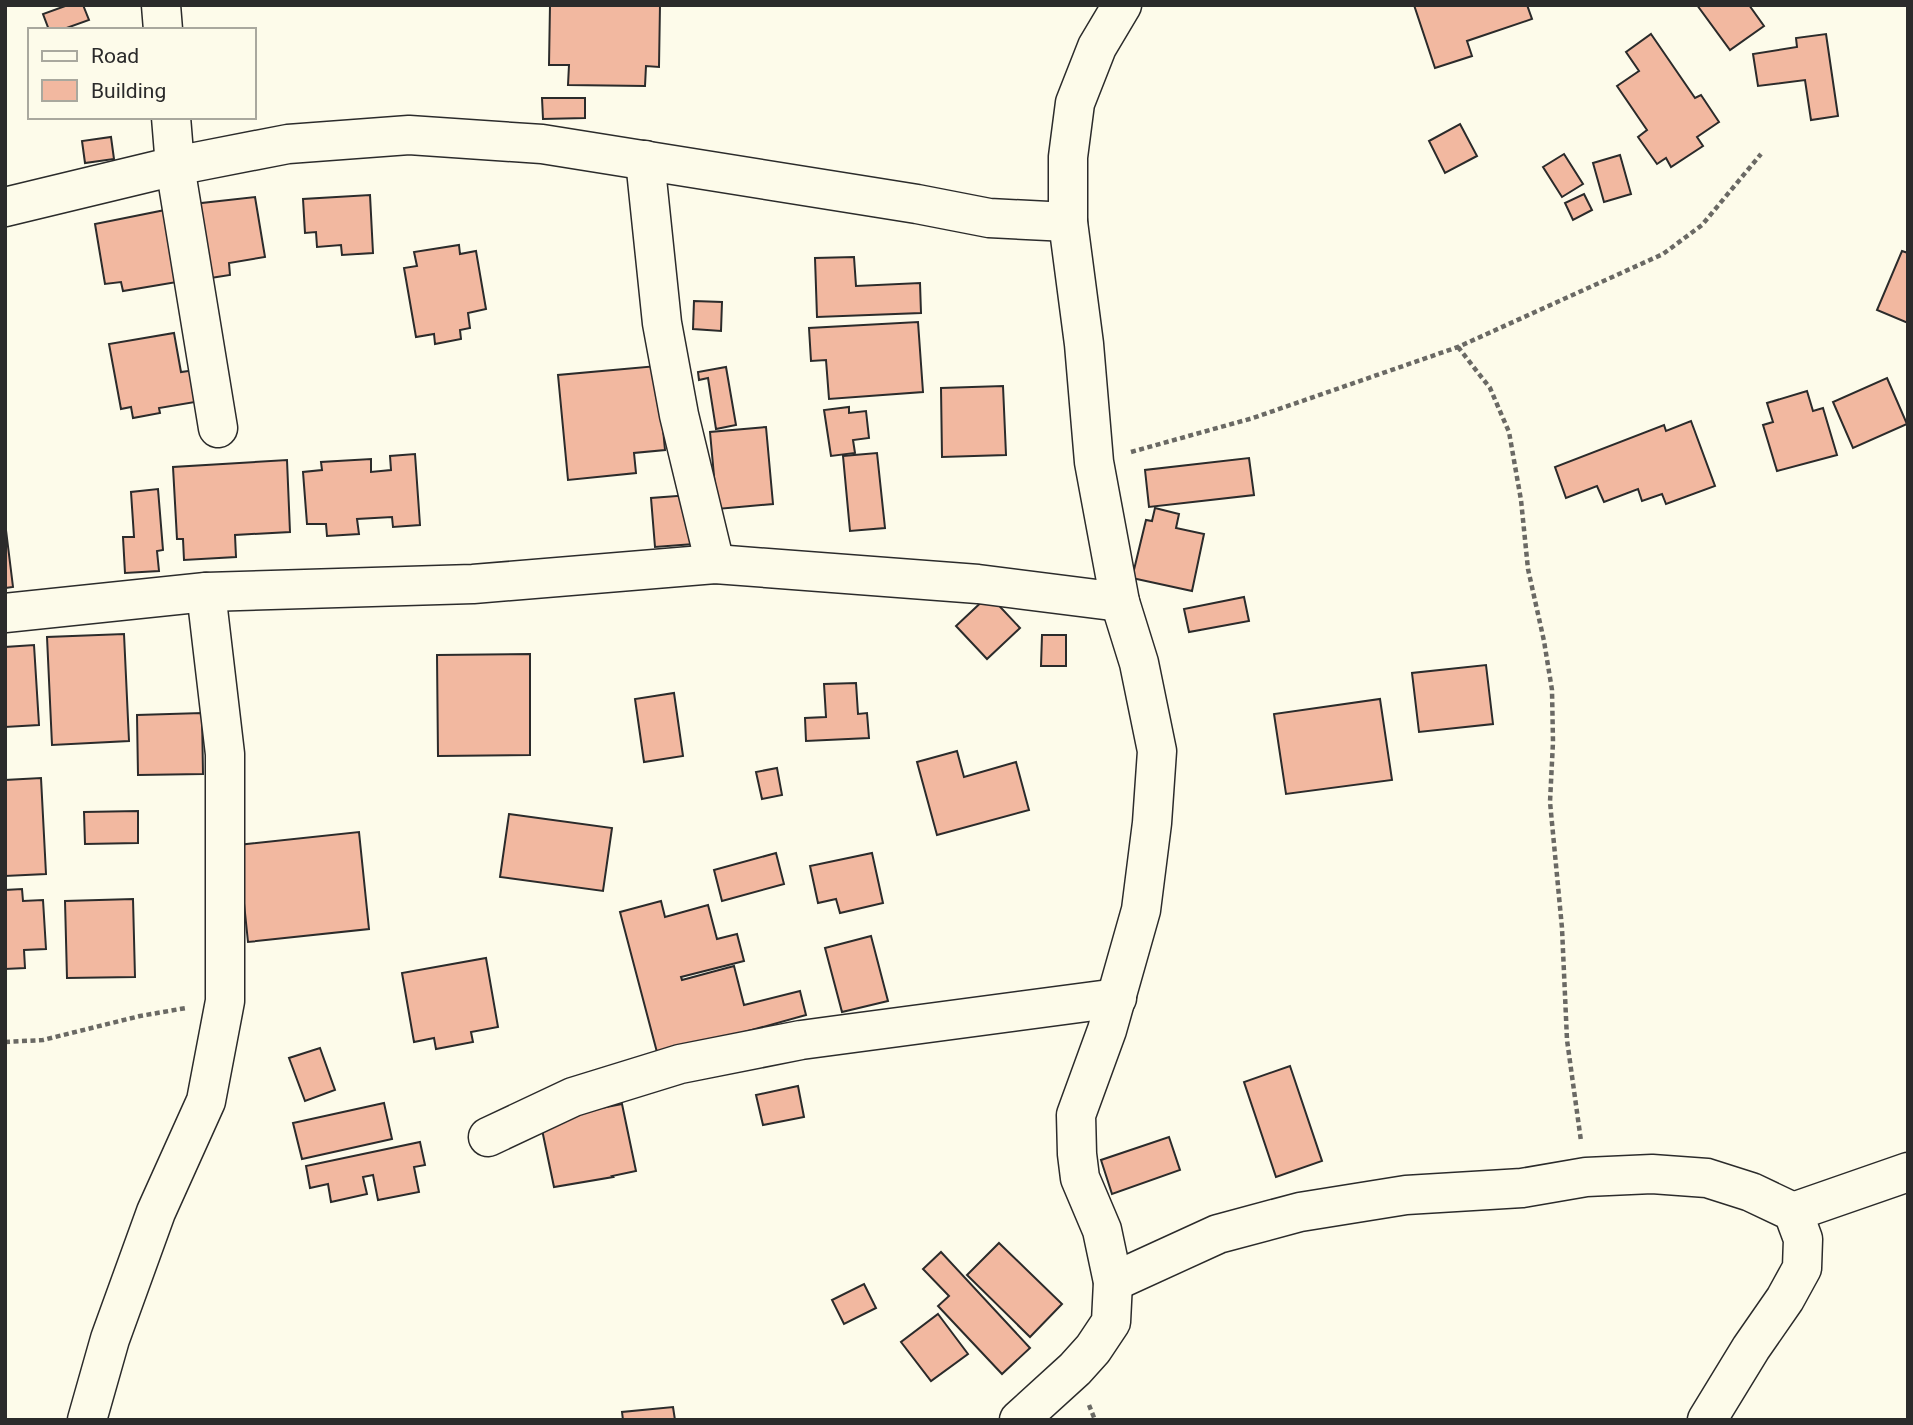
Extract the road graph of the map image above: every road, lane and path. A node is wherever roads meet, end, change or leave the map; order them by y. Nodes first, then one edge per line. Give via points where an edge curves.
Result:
1 (161, 5) edge
2 (1122, 5) edge
3 (163, 28) edge
4 (171, 119) edge
5 (1761, 154) dead end
6 (645, 160) junction
7 (175, 166) junction
8 (5, 207) edge
9 (1068, 222) junction
10 (1458, 347) junction
11 (218, 428) dead end
12 (1094, 462) junction
13 (715, 564) junction
14 (206, 592) junction
15 (1120, 602) junction
16 (5, 613) edge
17 (1116, 998) junction
18 (225, 1001) junction
19 (5, 1042) edge
20 (488, 1137) dead end
21 (1908, 1172) edge
22 (1586, 1177) junction
23 (1793, 1212) junction
24 (1113, 1282) junction
25 (88, 1420) edge
26 (1019, 1420) edge
27 (1707, 1420) edge

1 - 3 street
2 - 9 street via 1097,47 1075,103 1068,158
4 - 7 street
5 - 10 path via 1702,225 1663,254
6 - 7 street via 542,144 409,135 288,144
6 - 9 street via 989,218
6 - 13 street via 662,323 678,415
7 - 8 street
7 - 11 street
9 - 12 street
10 - 12 path via 1253,418
10 - 22 path via 1490,388 1509,432 1528,569 1552,690 1550,802 1567,1040
12 - 15 street
13 - 14 street via 473,584
13 - 15 street via 978,584
14 - 16 street
14 - 18 street via 225,754
15 - 17 street via 1139,663 1157,751 1140,910
17 - 20 street via 801,1040 680,1064 573,1097
17 - 24 street via 1076,1115 1080,1178 1102,1230
18 - 19 path via 43,1040
18 - 25 street via 206,1101 156,1212 110,1339
21 - 23 street
22 - 23 street via 1652,1174 1707,1178
22 - 24 street via 1522,1188 1406,1195 1300,1212 1218,1234
23 - 27 street via 1803,1239 1802,1268
24 - 26 street via 1111,1322 1093,1349

